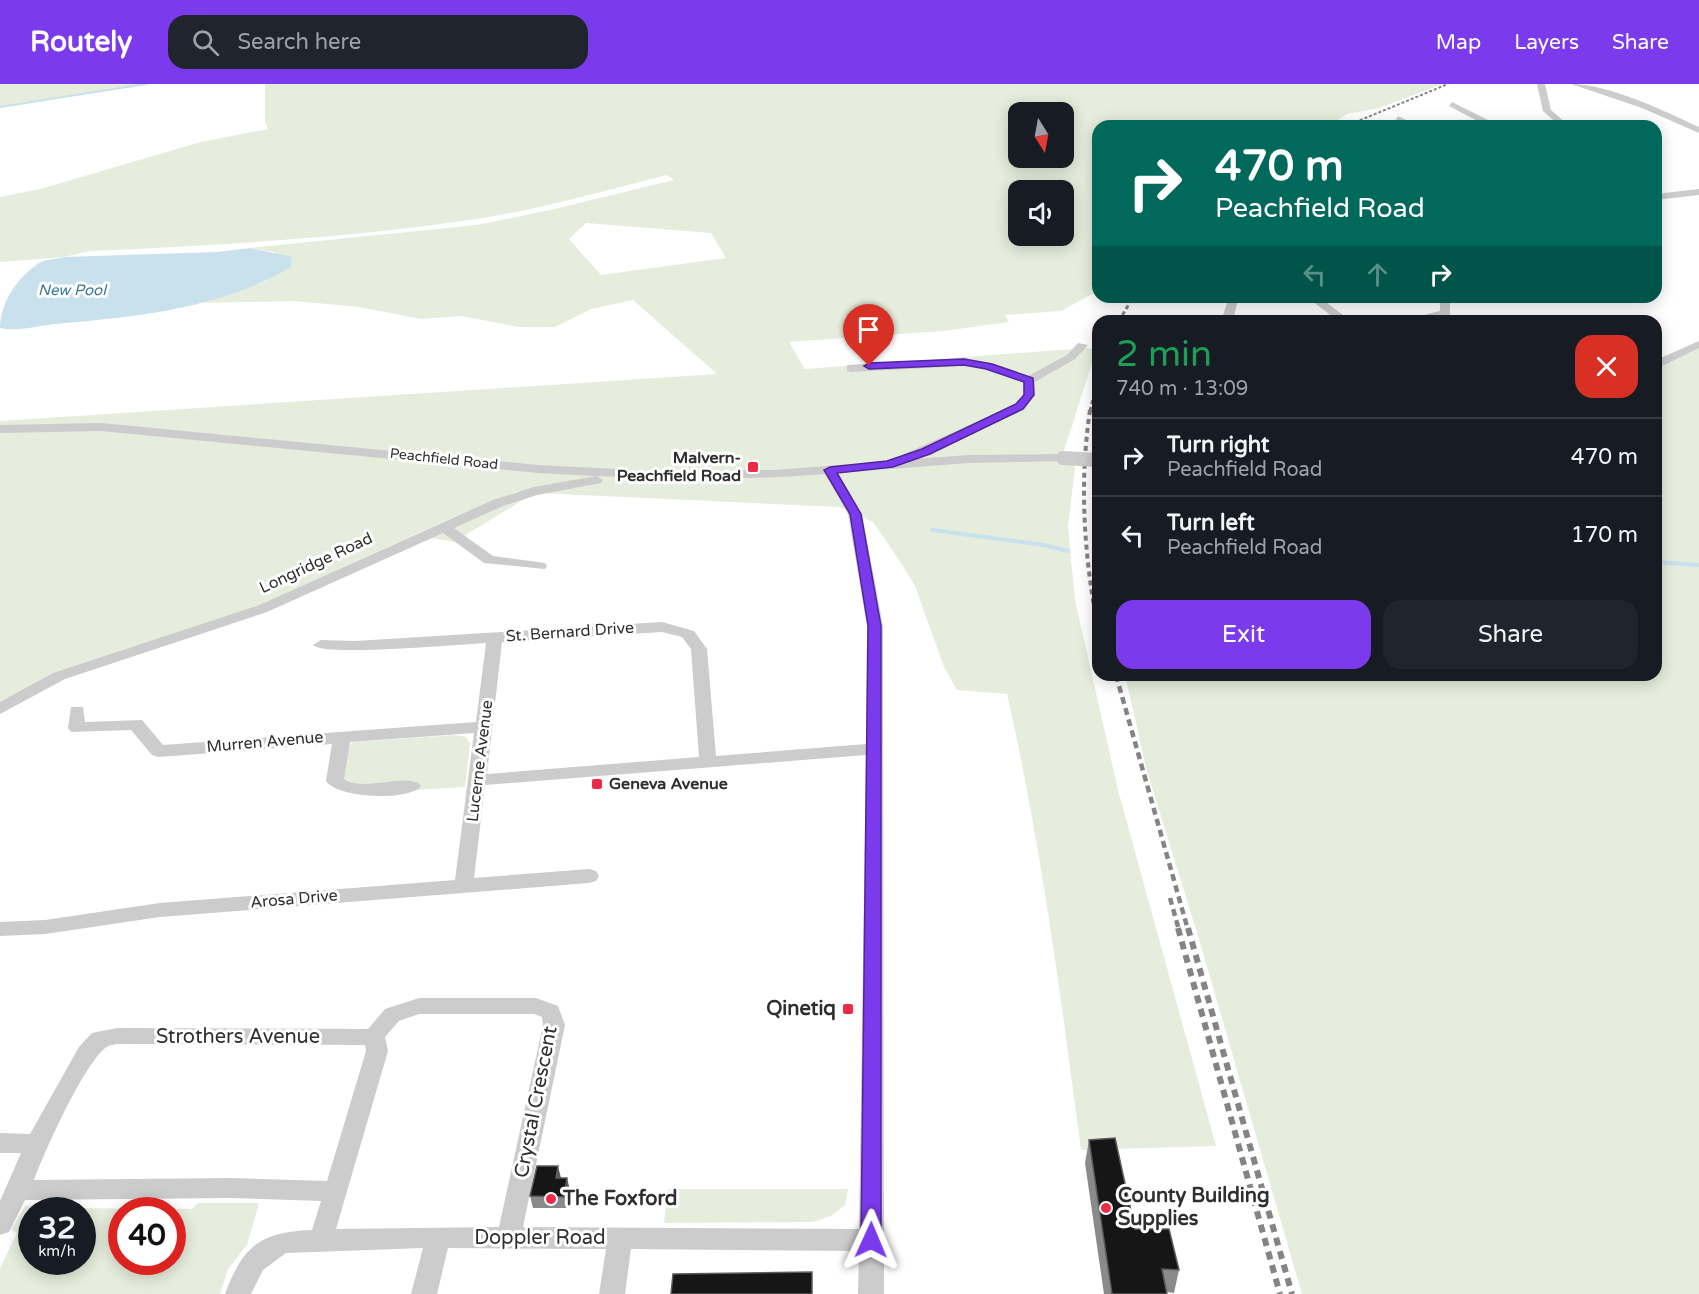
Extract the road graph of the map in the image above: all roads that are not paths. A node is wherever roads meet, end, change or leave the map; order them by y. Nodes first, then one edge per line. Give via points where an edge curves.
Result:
1 (1541, 84) edge
2 (1575, 84) edge
3 (1452, 104) dead end
4 (1482, 120) edge
5 (1558, 120) edge
6 (1699, 130) edge
7 (1699, 192) edge
8 (1662, 195) edge
9 (1320, 303) edge
10 (1445, 303) edge
11 (1337, 315) edge
12 (1436, 315) edge
13 (1699, 344) edge
14 (1082, 345) dead end
15 (1662, 362) edge
16 (851, 368) dead end
17 (1029, 380) junction
18 (0, 429) edge
19 (1092, 460) edge
20 (889, 465) junction
21 (830, 470) junction
22 (655, 476) junction
23 (441, 526) junction
24 (540, 567) dead end
25 (495, 637) junction
26 (321, 645) dead end
27 (0, 709) edge
28 (77, 711) dead end
29 (483, 727) junction
30 (342, 736) junction
31 (873, 749) junction
32 (708, 761) junction
33 (478, 780) junction
34 (412, 786) dead end
35 (589, 876) dead end
36 (464, 885) junction
37 (0, 929) edge
38 (374, 1037) junction
39 (0, 1143) edge
40 (36, 1144) junction
41 (18, 1190) junction
42 (334, 1191) junction
43 (0, 1224) edge
44 (438, 1237) junction
45 (509, 1238) junction
46 (620, 1239) junction
47 (871, 1240) junction
48 (321, 1241) junction
49 (238, 1294) edge
50 (424, 1294) edge
51 (612, 1294) edge
52 (871, 1294) edge

1 - 5 street via 1547,111
2 - 6 street via 1645,106
3 - 4 street
7 - 8 street
9 - 11 street
10 - 12 street via 1446,313
13 - 15 street
14 - 17 street via 1071,357
16 - 17 street via 964,362
17 - 20 street, Peachfield Road via 1029,395 1020,407 926,452
18 - 22 street, Peachfield Road via 101,427 538,469
19 - 20 street, Peachfield Road, bridge via 968,459
20 - 21 street, Peachfield Road
21 - 22 street, Peachfield Road
21 - 31 street via 855,514 875,626
22 - 23 street, Longridge Road via 534,491
23 - 24 street via 489,560
23 - 27 street, Longridge Road via 262,609 59,676
25 - 26 street, St. Bernard Drive
25 - 29 street, Lucerne Avenue
25 - 32 street, St. Bernard Drive via 662,627 688,634 699,649
28 - 30 street, Murren Avenue via 77,728 136,724 158,751
29 - 30 street, Murren Avenue
29 - 33 street, Lucerne Avenue
30 - 34 street via 335,782 341,787 353,790
31 - 32 street
31 - 47 street
32 - 33 street
33 - 36 street, Lucerne Avenue
35 - 36 street, Arosa Drive
36 - 37 street, Arosa Drive via 160,910 45,927
38 - 40 street, Strothers Avenue via 100,1039 87,1053
38 - 42 street via 377,1051
38 - 45 street, Crystal Crescent via 378,1026 404,1008 536,1006 551,1012 554,1024
39 - 40 street
40 - 41 street, Strothers Avenue
41 - 42 street
41 - 43 street, Strothers Avenue
42 - 48 street
44 - 45 street, Doppler Road
44 - 48 street, Doppler Road
44 - 50 street
45 - 46 street, Doppler Road
46 - 47 street, Doppler Road
46 - 51 street
47 - 52 street
48 - 49 street, Doppler Road via 284,1242 263,1251 247,1269

